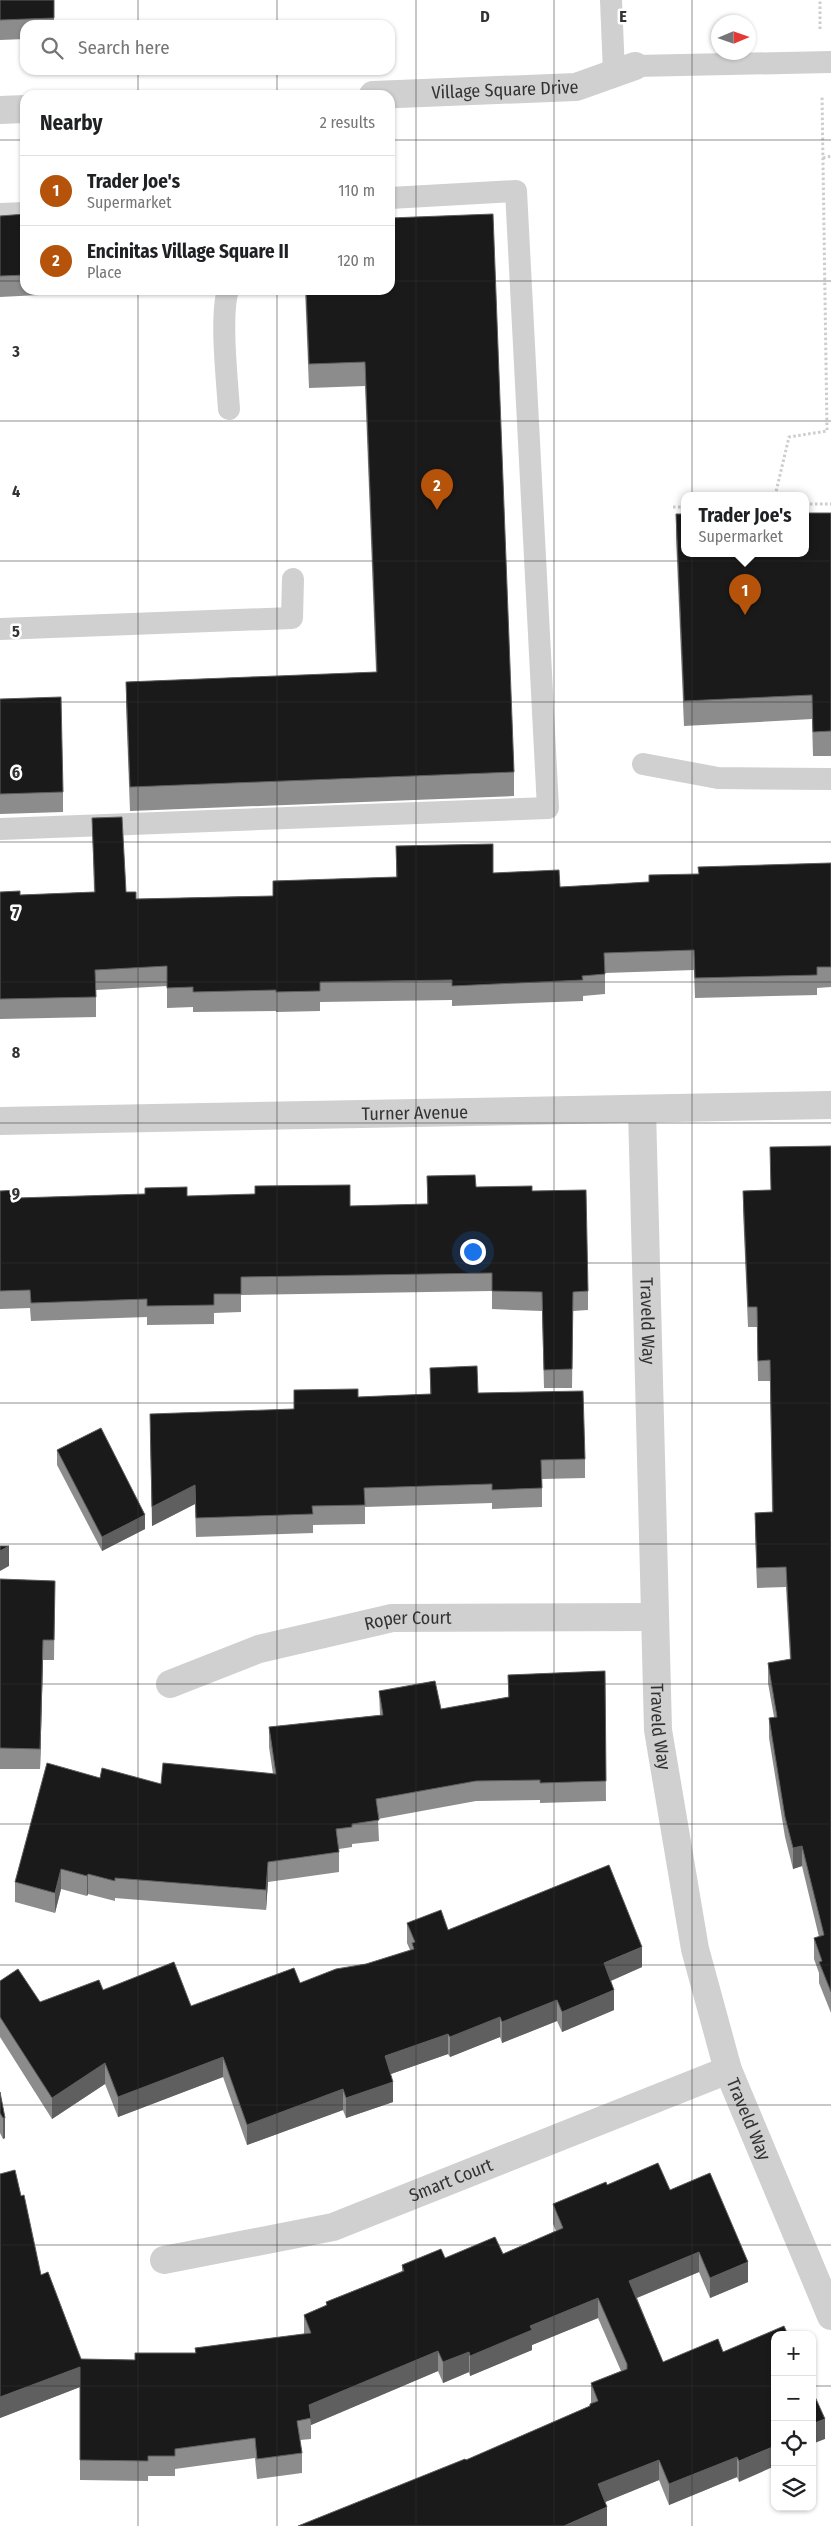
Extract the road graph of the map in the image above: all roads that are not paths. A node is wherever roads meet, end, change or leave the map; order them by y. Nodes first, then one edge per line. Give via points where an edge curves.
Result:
1 (611, 0) edge
2 (826, 62) edge
3 (624, 70) junction
4 (395, 94) edge
5 (20, 109) edge
6 (0, 110) edge
7 (395, 198) edge
8 (20, 213) edge
9 (0, 214) edge
10 (227, 295) edge
11 (228, 409) dead end
12 (293, 579) dead end
13 (0, 629) edge
14 (643, 764) dead end
15 (831, 779) edge
16 (0, 829) edge
17 (831, 1105) edge
18 (642, 1109) junction
19 (0, 1121) edge
20 (654, 1617) junction
21 (170, 1684) dead end
22 (728, 2070) junction
23 (164, 2260) dead end
24 (831, 2316) edge

1 - 3 lane
2 - 3 lane
3 - 4 street, Village Square Drive via 576,87
5 - 6 street
7 - 16 lane via 516,191 548,808
8 - 9 lane
10 - 11 lane
12 - 13 lane via 292,618
14 - 15 lane via 718,778
17 - 18 street, Turner Avenue
18 - 19 street, Turner Avenue
18 - 20 street, Traveld Way
20 - 21 street, Roper Court via 392,1618 259,1650
20 - 22 street, Traveld Way via 658,1730 695,1949
22 - 23 street, Smart Court via 333,2227
22 - 24 street, Traveld Way

